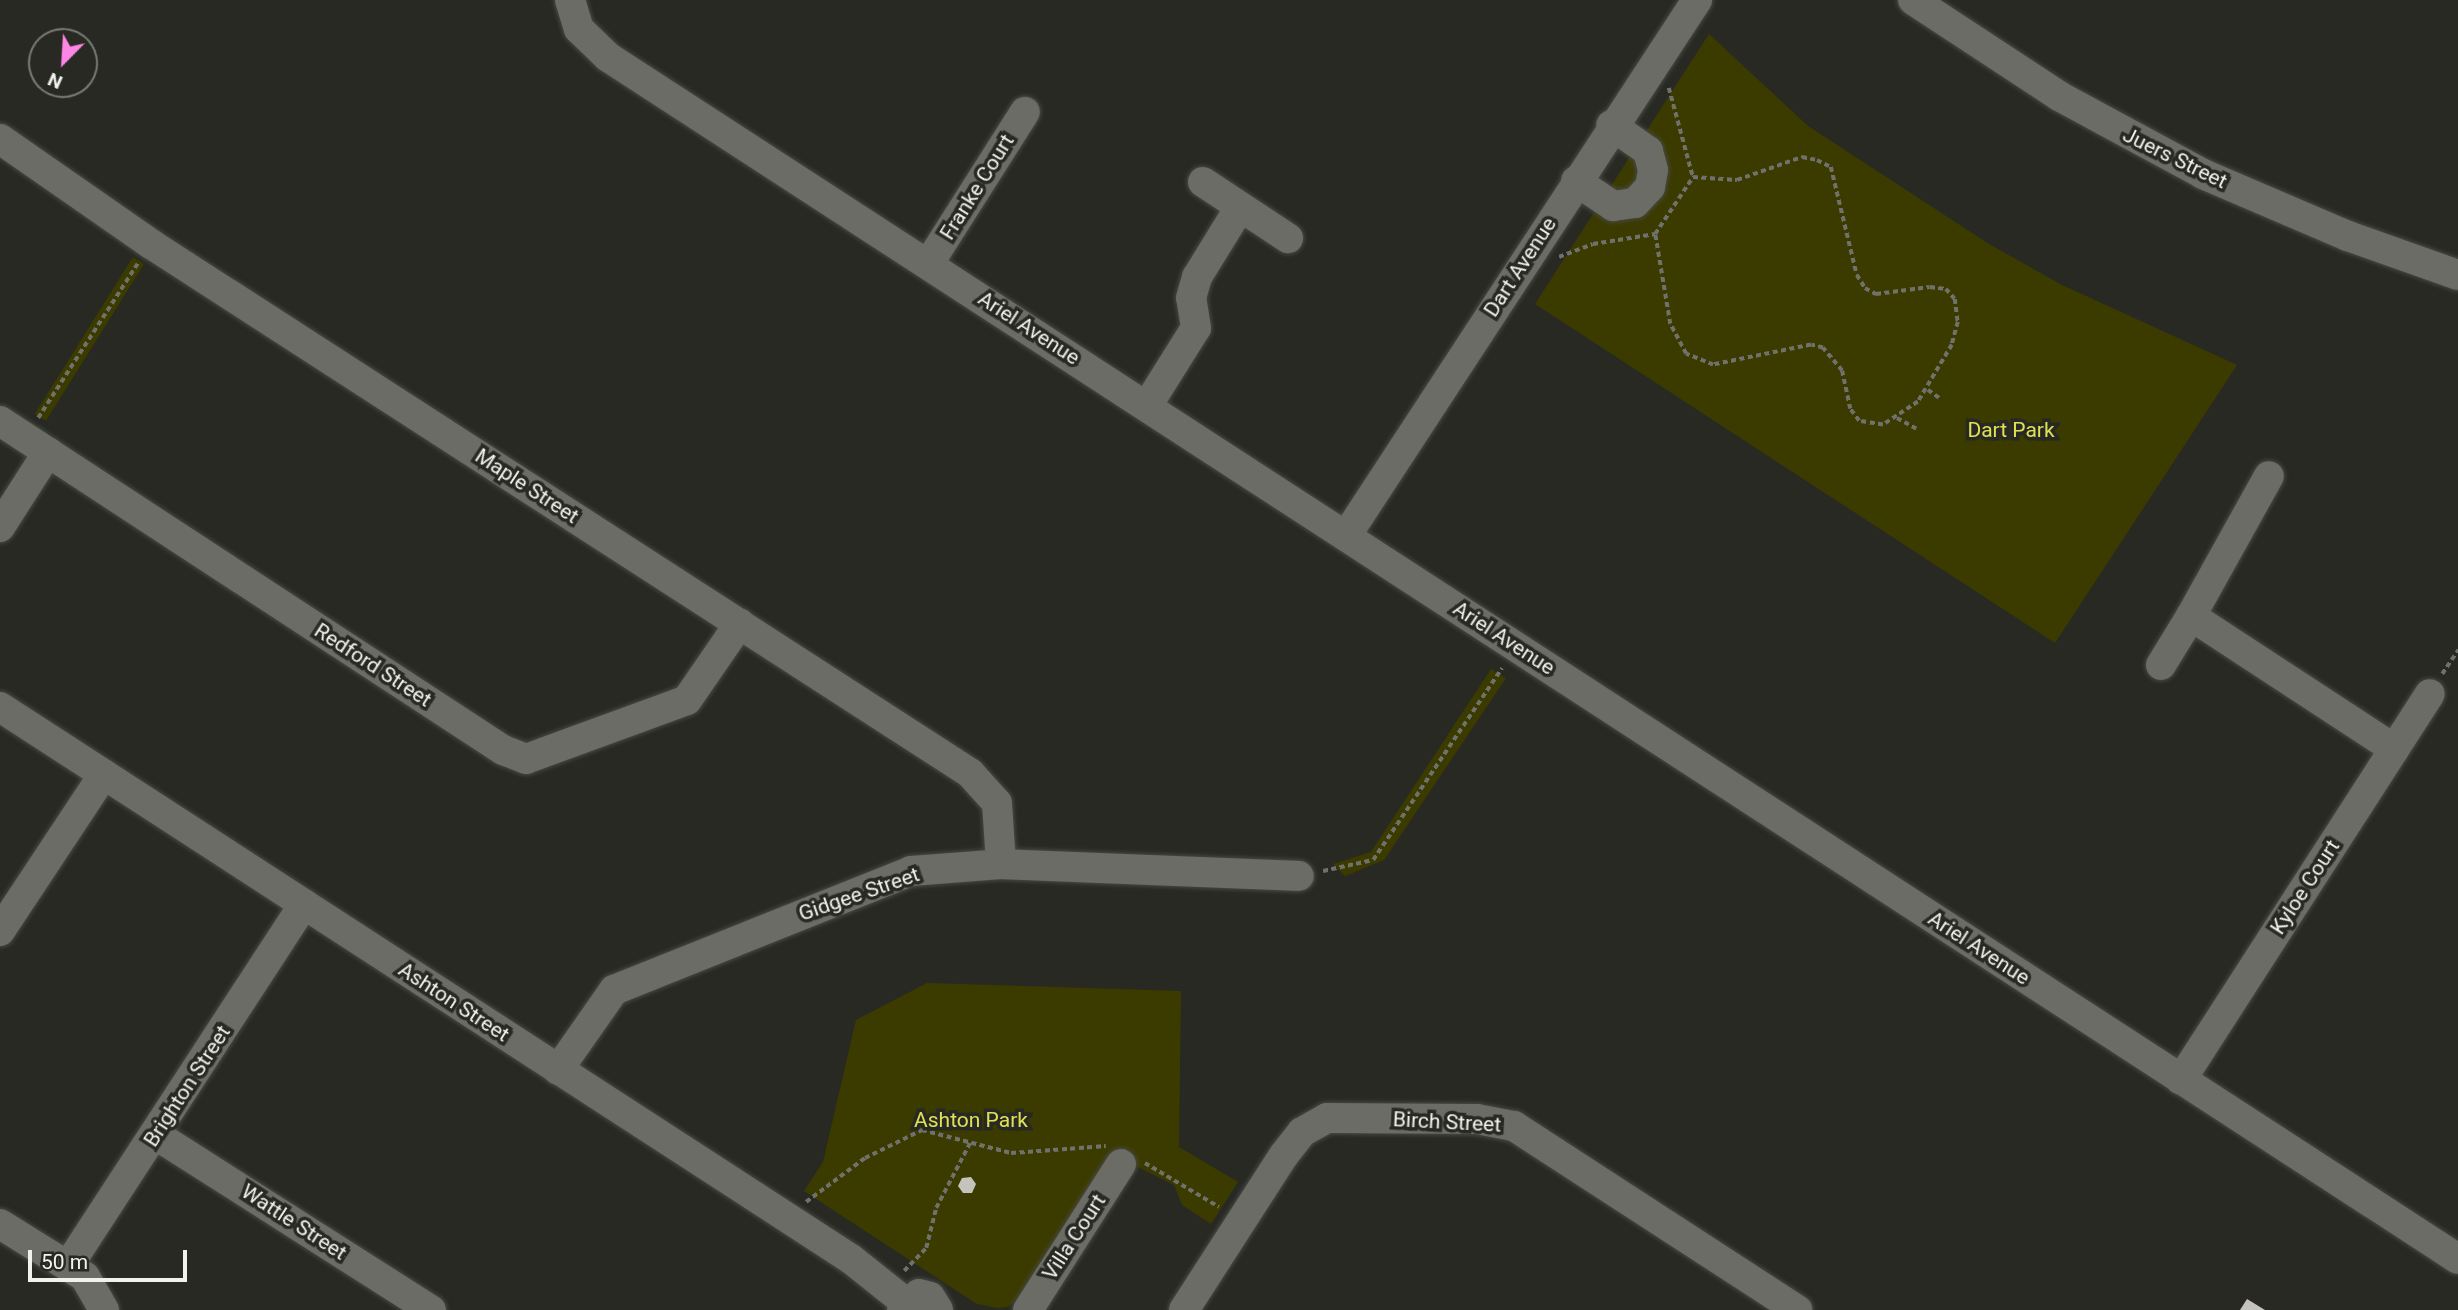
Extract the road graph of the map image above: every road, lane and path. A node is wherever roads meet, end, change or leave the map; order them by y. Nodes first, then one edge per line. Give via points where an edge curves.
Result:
1 (570, 0) edge
2 (1697, 0) edge
3 (1913, 0) edge
4 (1661, 52) junction
5 (1025, 112) dead end
6 (1611, 125) junction
7 (0, 139) edge
8 (1693, 177) junction
9 (1576, 181) junction
10 (1203, 182) dead end
11 (1240, 206) junction
12 (1655, 234) junction
13 (1288, 238) dead end
14 (151, 244) junction
15 (1533, 246) junction
16 (929, 263) junction
17 (2458, 275) edge
18 (1928, 390) junction
19 (1941, 399) dead end
20 (1147, 406) junction
21 (1897, 418) junction
22 (0, 421) edge
23 (1919, 430) dead end
24 (37, 445) junction
25 (2269, 476) dead end
26 (0, 527) edge
27 (1346, 536) junction
28 (2191, 616) junction
29 (740, 623) junction
30 (1517, 646) junction
31 (2161, 665) dead end
32 (2430, 694) dead end
33 (0, 707) edge
34 (2394, 750) junction
35 (104, 774) junction
36 (1000, 864) junction
37 (1299, 876) joint
38 (304, 904) junction
39 (0, 931) edge
40 (558, 1070) junction
41 (2181, 1080) junction
42 (156, 1135) junction
43 (970, 1142) junction
44 (1124, 1157) junction
45 (789, 1219) junction
46 (1242, 1221) junction
47 (0, 1224) edge
48 (2458, 1259) edge
49 (68, 1266) junction
50 (898, 1301) edge
51 (1787, 1307) edge
52 (104, 1310) edge
53 (431, 1310) edge
54 (938, 1310) edge
55 (1028, 1310) edge
56 (1184, 1310) edge

1 - 16 street, Ariel Avenue via 579,29 608,57
2 - 4 street, Dart Avenue
3 - 17 street, Juers Street via 2059,96 2203,174 2360,241
4 - 6 street, Dart Avenue
4 - 8 path
5 - 16 street, Franke Court
6 - 9 street, Dart Avenue
6 - 9 street via 1648,151 1650,187 1635,204 1613,206
7 - 14 street, Maple Street
8 - 12 path
8 - 18 path via 1737,180 1802,157 1831,167 1857,275 1865,288 1876,294 1930,287 1946,289 1955,299 1958,322 1952,345
9 - 15 street, Dart Avenue
10 - 11 street
11 - 13 street
11 - 20 street via 1197,277 1191,298 1196,328
12 - 15 path via 1594,244 1562,257
12 - 21 path via 1670,324 1686,354 1713,365 1811,345 1824,348 1842,371 1850,409 1859,421 1883,425
14 - 24 path
14 - 29 street, Maple Street
15 - 27 street, Dart Avenue
16 - 20 street, Ariel Avenue
18 - 19 path
18 - 21 path
20 - 27 street, Ariel Avenue
21 - 23 path
22 - 24 street, Redford Street
24 - 26 street
24 - 29 street, Redford Street via 503,750 526,759 687,700
25 - 28 street
27 - 30 street, Ariel Avenue
28 - 31 street
28 - 34 street
29 - 36 street, Maple Street via 970,773 997,803
30 - 37 path via 1373,860
30 - 41 street, Ariel Avenue
32 - 34 street, Kyloe Court
33 - 35 street, Ashton Street
34 - 41 street, Kyloe Court
35 - 38 street, Ashton Street
35 - 39 street
36 - 37 street, Gidgee Street
36 - 40 street, Gidgee Street via 911,871 632,980 600,1007
38 - 40 street, Ashton Street
38 - 42 street, Brighton Street
40 - 45 street, Ashton Street
41 - 48 street, Ariel Avenue
42 - 49 street, Brighton Street
42 - 53 street, Wattle Street
43 - 44 path via 1011,1153 1096,1144
43 - 45 path via 922,1130 826,1183
43 - 50 path via 936,1208 926,1248
44 - 46 path
44 - 55 street, Villa Court
45 - 50 street, Ashton Street via 851,1259
46 - 51 street, Birch Street via 1302,1132 1327,1118 1501,1122 1546,1144
46 - 56 street, Birch Street
47 - 49 street
49 - 52 street via 85,1277
50 - 54 street via 925,1295

